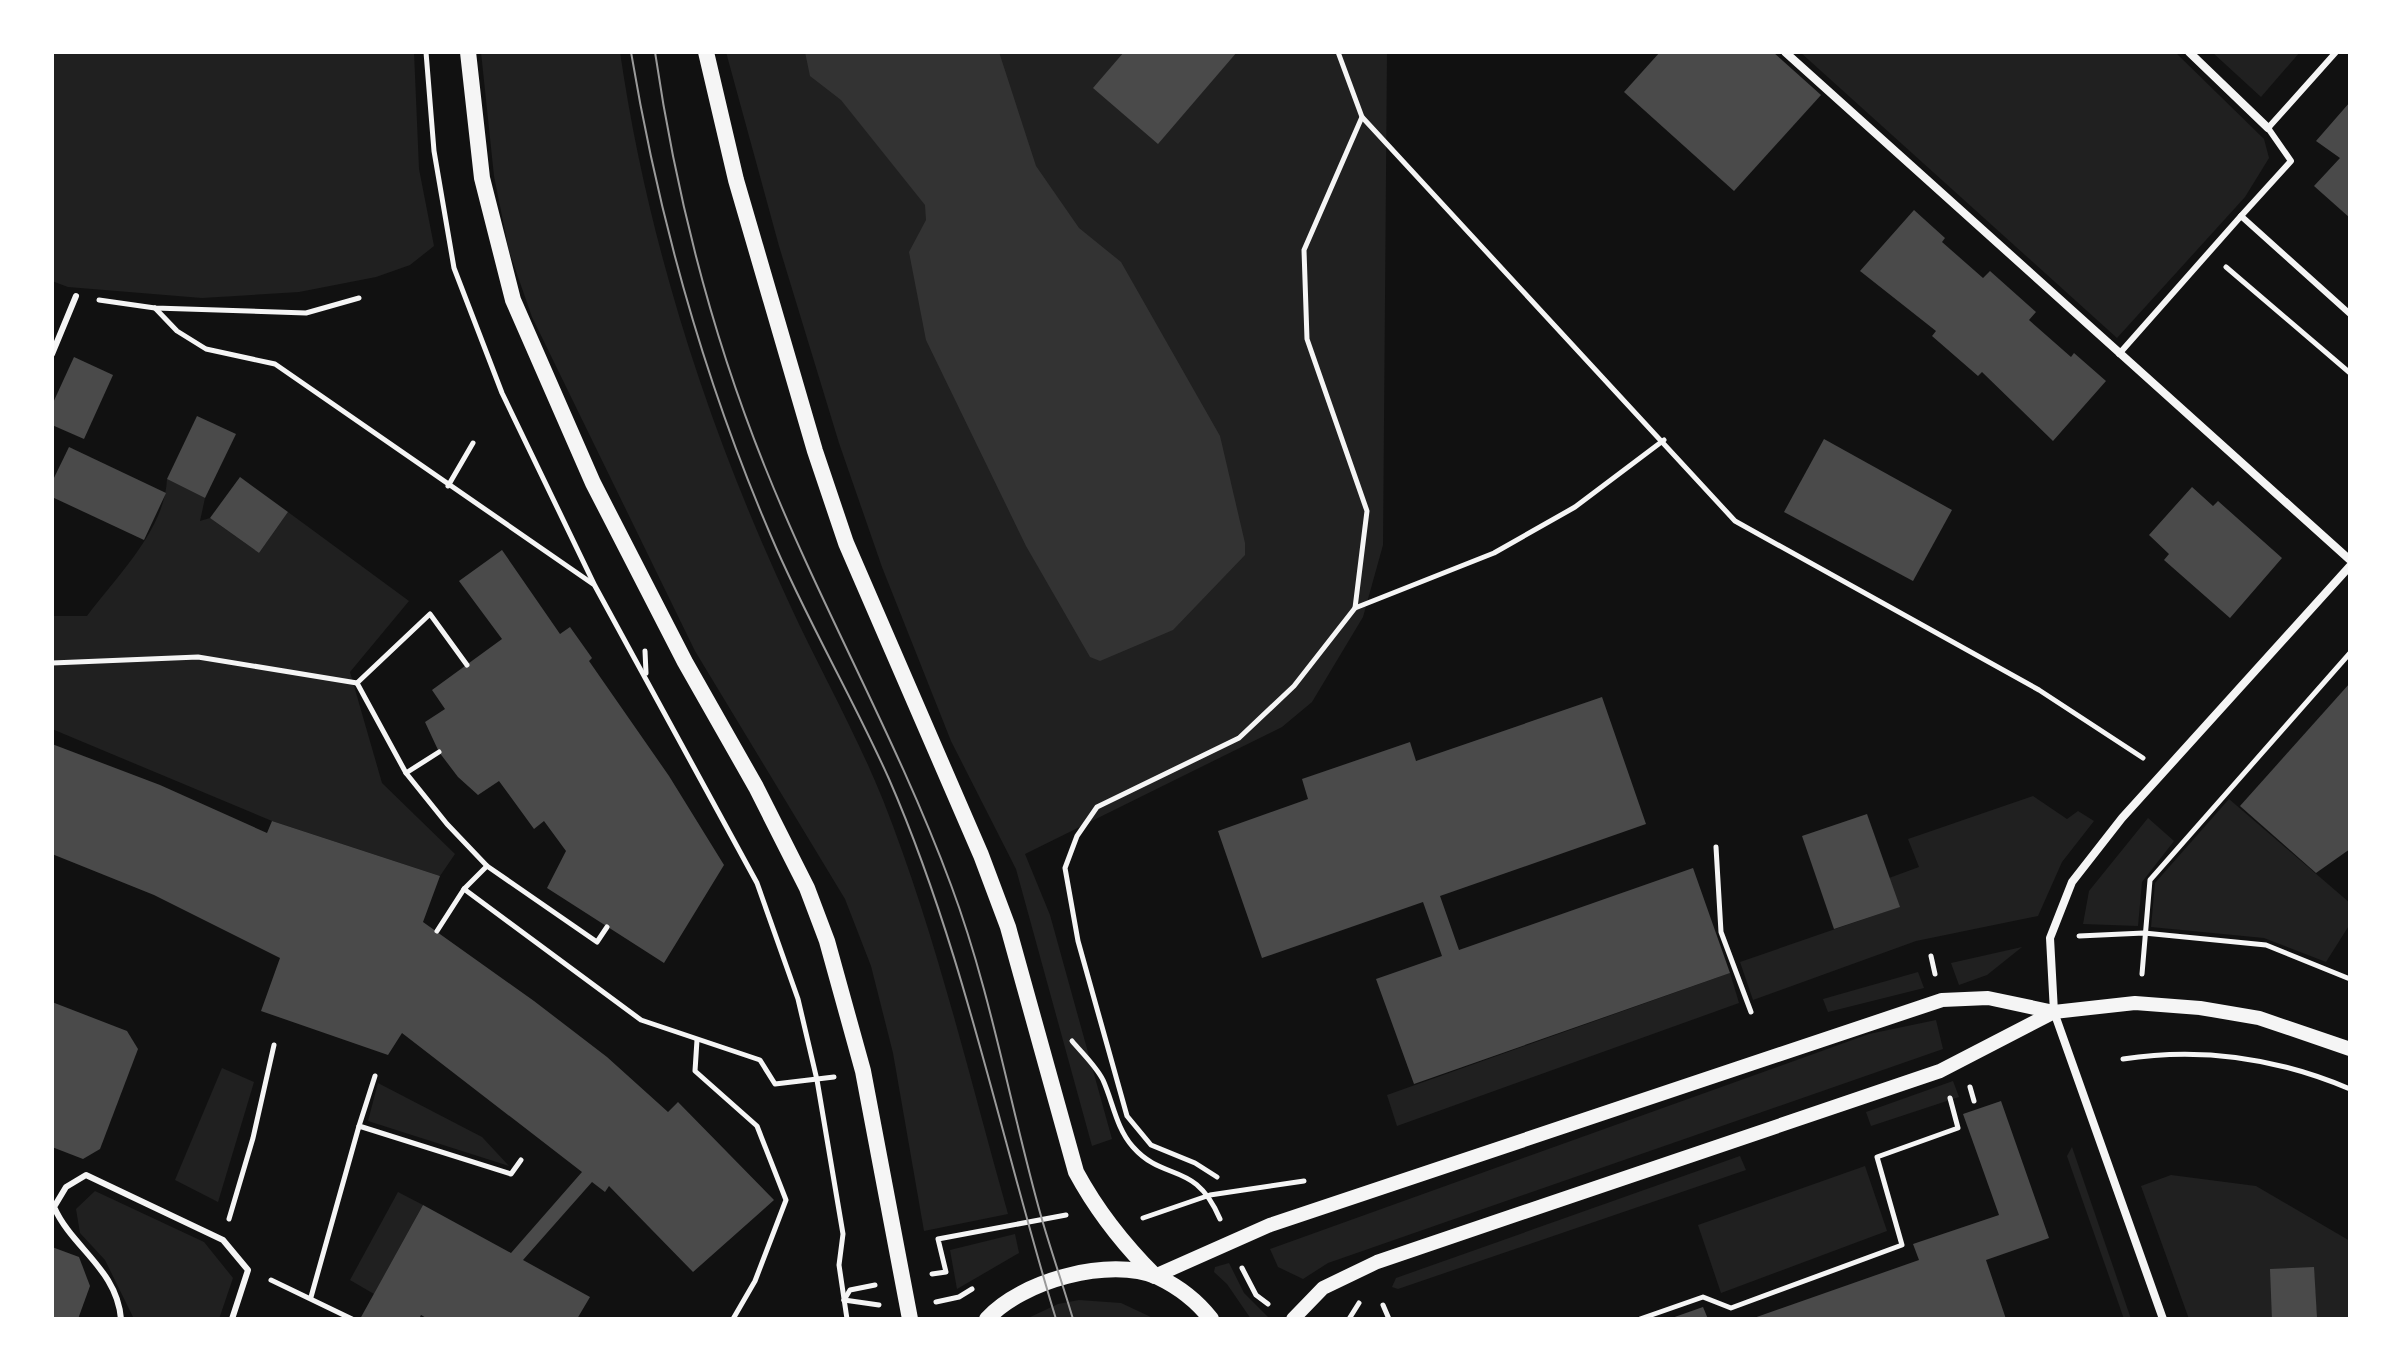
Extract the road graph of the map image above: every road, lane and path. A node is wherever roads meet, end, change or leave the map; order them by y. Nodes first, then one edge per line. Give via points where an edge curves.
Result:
1 (426, 52) edge
2 (468, 52) edge
3 (706, 52) edge
4 (1338, 52) edge
5 (1785, 52) edge
6 (2189, 52) edge
7 (2336, 52) edge
8 (1362, 117) junction
9 (2268, 128) junction
10 (2241, 216) junction
11 (2209, 252) junction
12 (76, 296) dead end
13 (359, 298) dead end
14 (2350, 314) edge
15 (52, 354) edge
16 (2119, 354) junction
17 (2350, 373) edge
18 (1664, 440) junction
19 (473, 443) dead end
20 (448, 486) junction
21 (2350, 563) edge
22 (595, 586) junction
23 (1355, 608) junction
24 (2350, 653) edge
25 (52, 663) edge
26 (467, 665) dead end
27 (357, 683) junction
28 (439, 752) dead end
29 (406, 773) junction
30 (2161, 775) junction
31 (1716, 847) dead end
32 (487, 866) junction
33 (464, 889) junction
34 (607, 927) dead end
35 (437, 931) dead end
36 (2144, 933) junction
37 (2050, 938) junction
38 (2142, 974) dead end
39 (2350, 979) edge
40 (1751, 1012) dead end
41 (2054, 1012) junction
42 (1063, 1030) dead end
43 (697, 1040) junction
44 (274, 1045) dead end
45 (2350, 1049) edge
46 (2123, 1059) dead end
47 (863, 1071) junction
48 (1940, 1071) junction
49 (375, 1076) dead end
50 (817, 1080) junction
51 (2350, 1089) edge
52 (359, 1126) junction
53 (521, 1160) dead end
54 (1217, 1177) dead end
55 (1309, 1180) dead end
56 (1210, 1195) junction
57 (1042, 1218) dead end
58 (1112, 1228) junction
59 (223, 1240) junction
60 (1229, 1240) junction
61 (248, 1270) junction
62 (946, 1272) dead end
63 (1155, 1276) junction
64 (982, 1283) dead end
65 (311, 1297) junction
66 (844, 1300) junction
67 (1383, 1305) dead end
68 (1278, 1311) dead end
69 (909, 1314) edge
70 (121, 1319) edge
71 (232, 1319) edge
72 (352, 1319) edge
73 (733, 1319) edge
74 (847, 1319) edge
75 (987, 1319) edge
76 (1211, 1319) edge
77 (1293, 1319) edge
78 (1389, 1319) edge
79 (1640, 1319) edge
80 (2163, 1319) edge

1 - 22 path via 434,151 454,268 508,407
2 - 47 main road via 482,178 513,300 593,483 807,888 832,956
3 - 58 main road via 754,246 846,543 1008,927 1076,1172
4 - 8 path
5 - 16 street
6 - 9 street
7 - 9 lane
8 - 18 path
8 - 23 path via 1304,250 1307,339 1367,511
9 - 10 lane via 2291,161
10 - 11 lane
10 - 14 lane
11 - 16 lane
11 - 17 path
12 - 15 lane
13 - 20 path via 306,313 155,308 177,331 206,349 275,364
16 - 21 street
18 - 23 path via 1575,507 1494,553
18 - 30 path via 1735,521 2039,690
19 - 20 path
20 - 22 path
21 - 30 street
22 - 50 path via 757,883 798,999
23 - 54 path via 1294,686 1239,738 1097,807 1077,836 1065,868 1078,941 1127,1116 1151,1145
24 - 36 path via 2150,880
25 - 27 path via 198,657
26 - 27 path via 430,614
27 - 29 path
28 - 29 path
29 - 32 path
30 - 37 street via 2072,882
31 - 40 path via 1721,932
32 - 33 path
32 - 34 path via 597,942
33 - 35 path
33 - 43 path via 641,1020
36 - 37 path
36 - 38 path
36 - 39 path via 2266,945
37 - 41 street
41 - 45 street via 2135,1003 2200,1008 2259,1018
41 - 48 street
41 - 60 street via 1988,998 1942,1000
41 - 80 street
42 - 56 path via 1102,1077 1132,1147 1147,1160 1195,1181
43 - 50 path via 760,1060 775,1084
43 - 73 path via 695,1071 757,1126 786,1200 755,1281
44 - 59 path
46 - 51 path via 2168,1052 2228,1055
47 - 50 path
47 - 69 main road
48 - 77 street via 1377,1262 1323,1288
48 - 79 path via 1958,1128 1877,1157 1902,1245 1731,1308 1703,1297
49 - 52 path
50 - 66 path via 843,1234 839,1265
52 - 53 path via 511,1174
52 - 65 path
55 - 56 path
56 - 58 path
56 - 60 path
57 - 62 path via 938,1239
58 - 63 main road
59 - 61 lane
59 - 70 lane via 86,1175 66,1187 54,1207 99,1262
60 - 63 street
60 - 68 path via 1256,1295
61 - 65 path
61 - 71 lane
63 - 75 main road via 1107,1271 1045,1282 1012,1298
63 - 76 main road via 1193,1299
64 - 69 path
65 - 72 path
66 - 69 path
66 - 74 path
67 - 78 path

